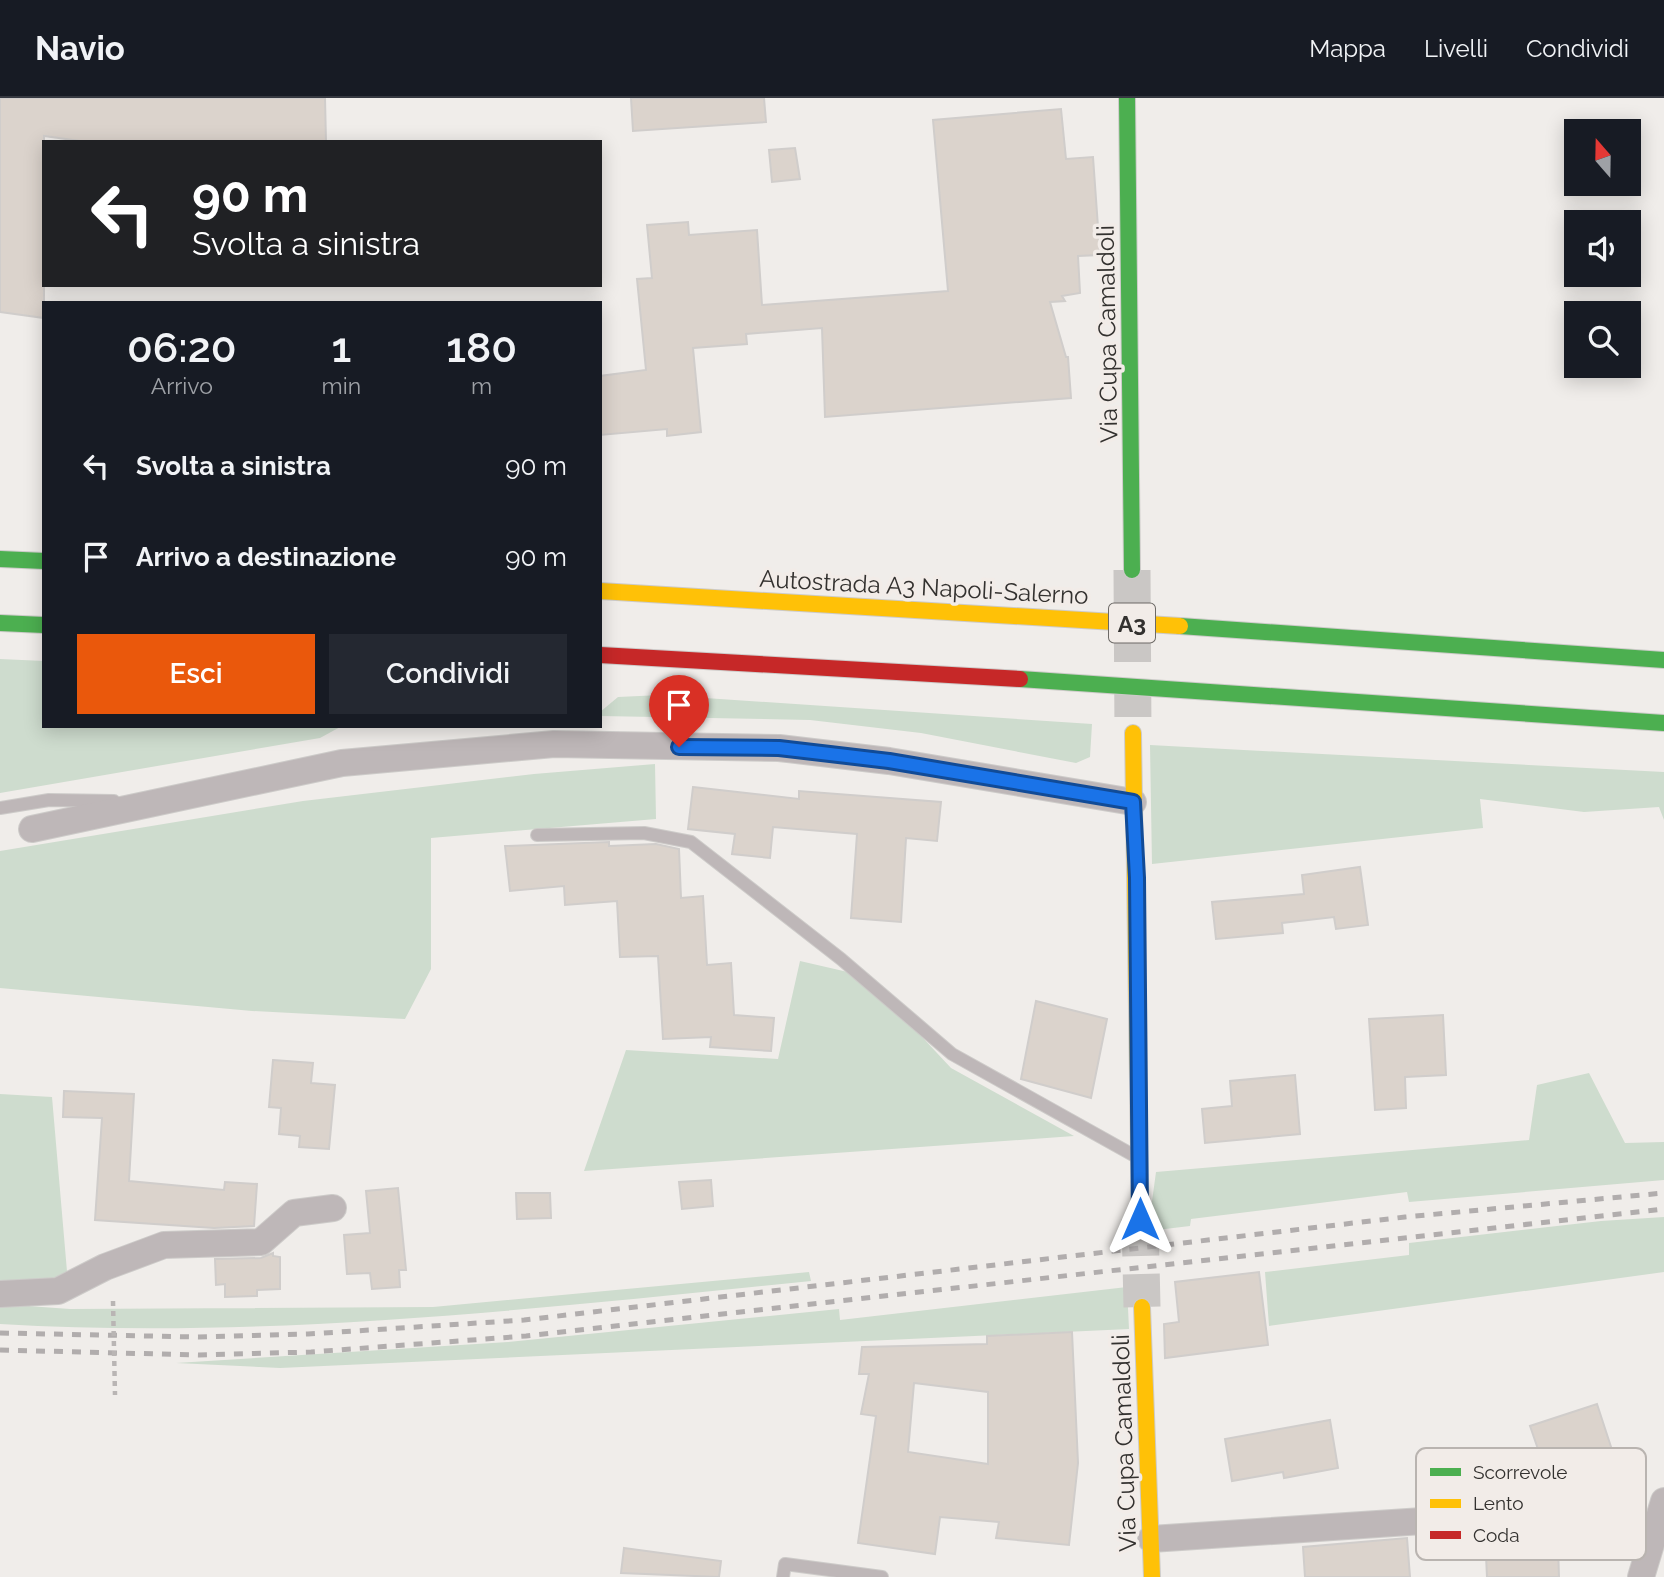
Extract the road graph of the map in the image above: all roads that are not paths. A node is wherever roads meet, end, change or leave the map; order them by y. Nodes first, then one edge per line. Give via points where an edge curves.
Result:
1 (1126, 98) edge
2 (0, 559) edge
3 (42, 561) edge
4 (1132, 570) tunnel mouth
5 (602, 591) edge
6 (0, 623) edge
7 (42, 625) edge
8 (602, 655) edge
9 (1664, 660) edge
10 (1664, 723) edge
11 (1133, 733) tunnel mouth
12 (1133, 802) junction
13 (157, 803) junction
14 (0, 808) edge
15 (32, 829) dead end
16 (537, 835) dead end
17 (1140, 1159) junction
18 (333, 1208) dead end
19 (1140, 1219) tunnel mouth
20 (0, 1294) edge
21 (1142, 1307) tunnel mouth
22 (1664, 1501) edge
23 (1416, 1521) edge
24 (1151, 1539) junction
25 (783, 1577) edge
26 (882, 1577) edge
27 (1152, 1577) edge
28 (1641, 1577) edge

1 - 4 main road, Via Cupa Camaldoli
2 - 3 main road
5 - 9 main road, Autostrada A3 Napoli-Salerno / A3
6 - 7 main road
8 - 10 main road
11 - 12 main road
12 - 13 street via 889,761 779,748 554,744 342,763
12 - 17 main road
13 - 14 lane via 49,800
13 - 15 street
16 - 17 lane via 643,833 691,842 841,959 951,1054
17 - 19 main road
18 - 20 street via 294,1213 261,1242 164,1245 58,1291
21 - 24 main road, Via Cupa Camaldoli
22 - 28 street
23 - 24 street
24 - 27 main road, Via Cupa Camaldoli
25 - 26 lane via 785,1564

